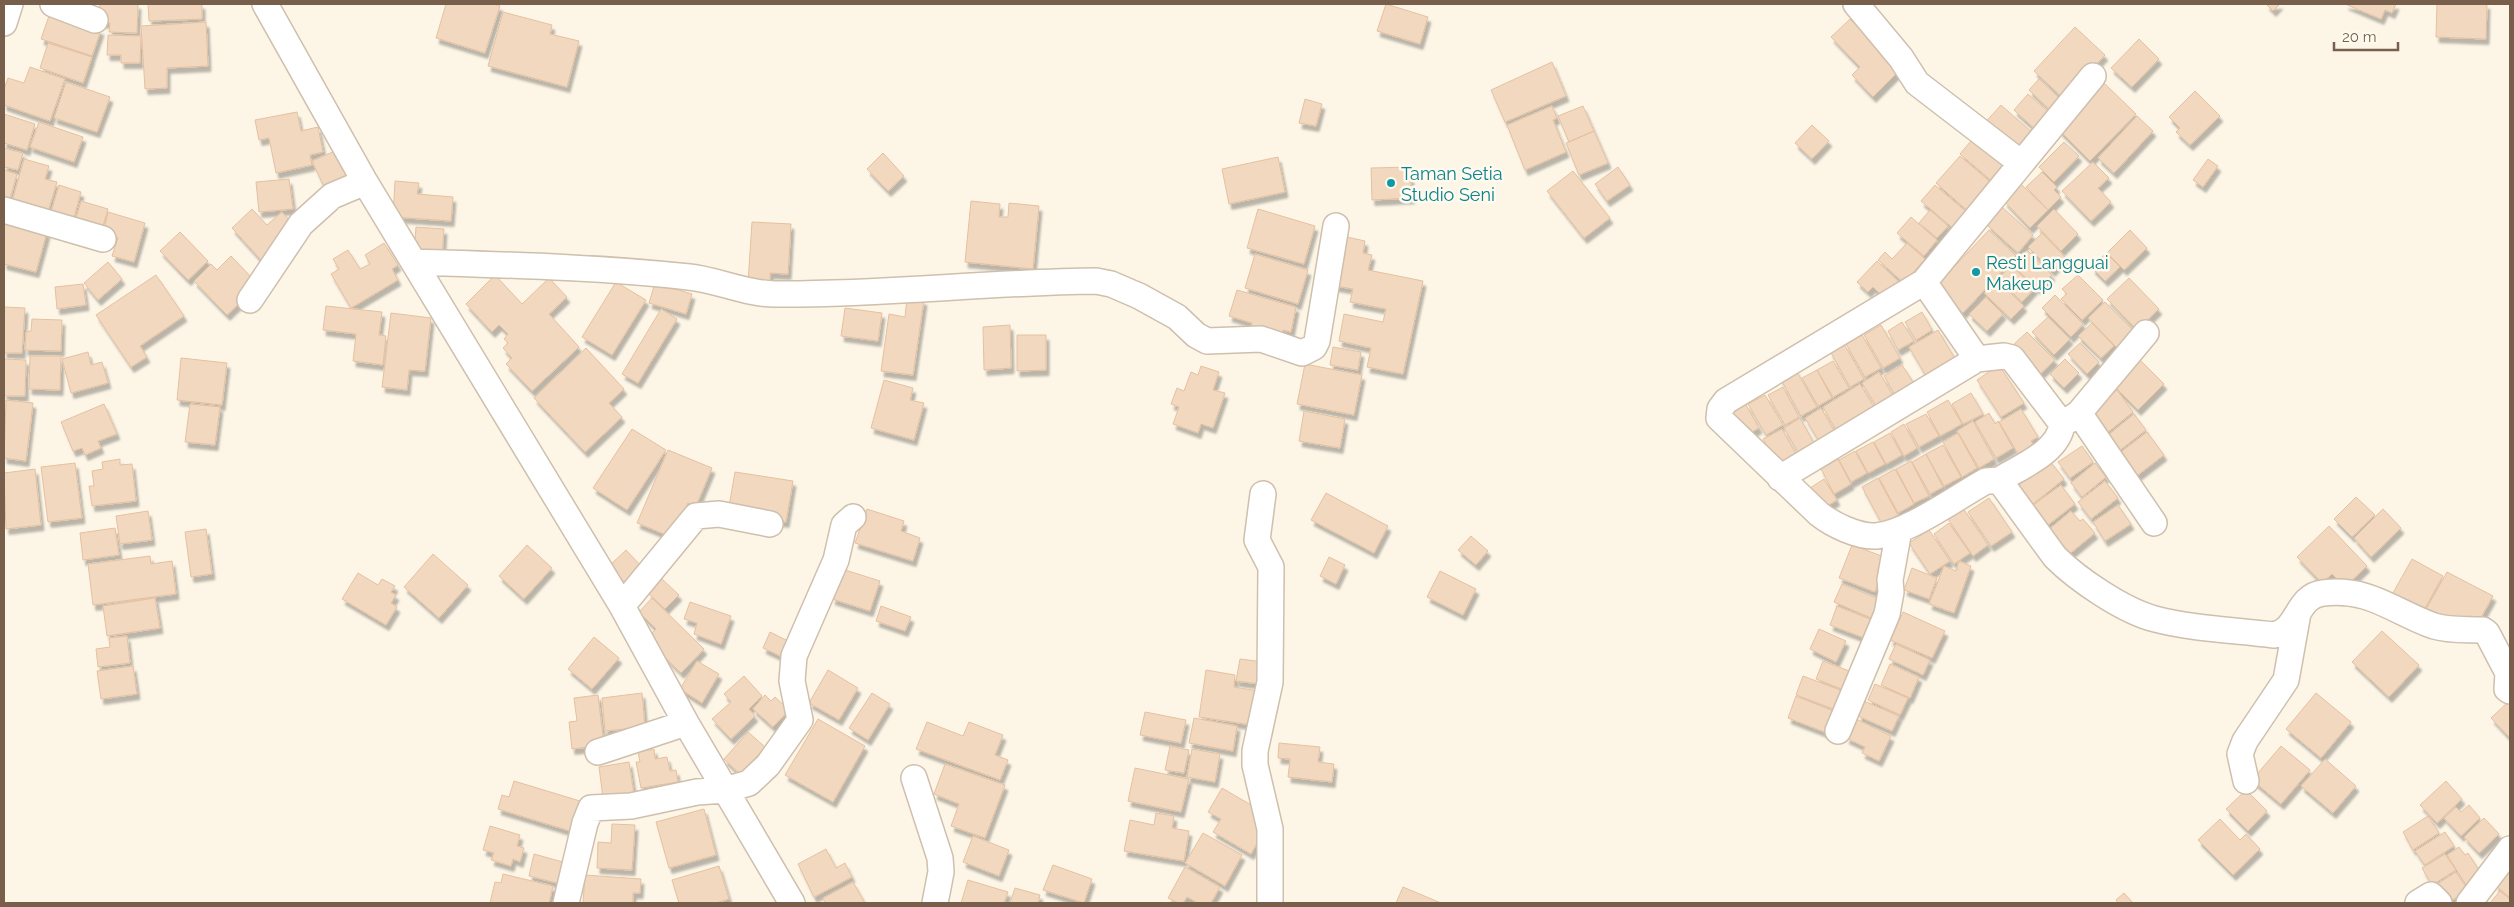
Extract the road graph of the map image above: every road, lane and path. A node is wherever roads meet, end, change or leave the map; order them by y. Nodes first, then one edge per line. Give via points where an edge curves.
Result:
1 (10, 4) edge
2 (53, 4) edge
3 (265, 4) edge
4 (1856, 4) edge
5 (95, 20) dead end
6 (4, 23) edge
7 (2093, 76) dead end
8 (2021, 163) junction
9 (365, 182) junction
10 (4, 210) edge
11 (1336, 226) dead end
12 (103, 239) dead end
13 (414, 262) junction
14 (1924, 282) junction
15 (250, 300) dead end
16 (2146, 333) dead end
17 (1976, 359) junction
18 (2071, 419) junction
19 (1780, 478) junction
20 (1999, 480) junction
21 (1263, 494) dead end
22 (853, 517) dead end
23 (2154, 523) dead end
24 (770, 524) dead end
25 (1899, 530) junction
26 (622, 606) junction
27 (2298, 613) junction
28 (2510, 691) edge
29 (686, 723) junction
30 (1838, 731) dead end
31 (598, 752) dead end
32 (914, 778) dead end
33 (2246, 781) dead end
34 (726, 790) junction
35 (2510, 849) edge
36 (566, 903) edge
37 (792, 903) edge
38 (935, 903) edge
39 (1270, 903) edge
40 (2418, 903) edge
41 (2439, 903) edge
42 (2469, 903) edge

1 - 6 street
2 - 5 street
3 - 9 street
4 - 8 street via 1901,58 1917,83
7 - 8 street
8 - 14 street
9 - 13 street
9 - 15 street via 332,196 301,224
10 - 12 street
11 - 13 street via 1317,341 1310,350 1302,353 1261,339 1207,341 1177,317 1139,296 1096,281 866,293 772,294 692,277 596,268
13 - 26 street
14 - 17 street
14 - 19 street via 1722,405 1719,418
16 - 18 street
17 - 18 street via 2012,358
17 - 19 street
18 - 20 street via 2050,448
18 - 23 street
19 - 25 street via 1828,521 1866,535
20 - 25 street via 1986,481
20 - 27 street via 2066,568 2079,579 2139,613 2166,621 2274,635 2286,630
21 - 39 street via 1257,540 1271,568 1270,682 1255,765 1270,829
22 - 34 street via 844,525 836,560 794,656 792,681 800,720 756,779
24 - 26 street via 720,514 696,516
25 - 30 street via 1887,614
26 - 29 street
27 - 28 street via 2306,600 2316,594 2354,593 2369,596 2433,626 2483,630 2490,635 2508,673 2507,689
27 - 33 street via 2286,680 2245,741 2240,754
29 - 31 street
29 - 34 street
32 - 38 street via 940,858 941,872
34 - 36 street via 698,792 631,806 591,808 584,823
34 - 37 street
35 - 42 street
40 - 41 street via 2431,895

